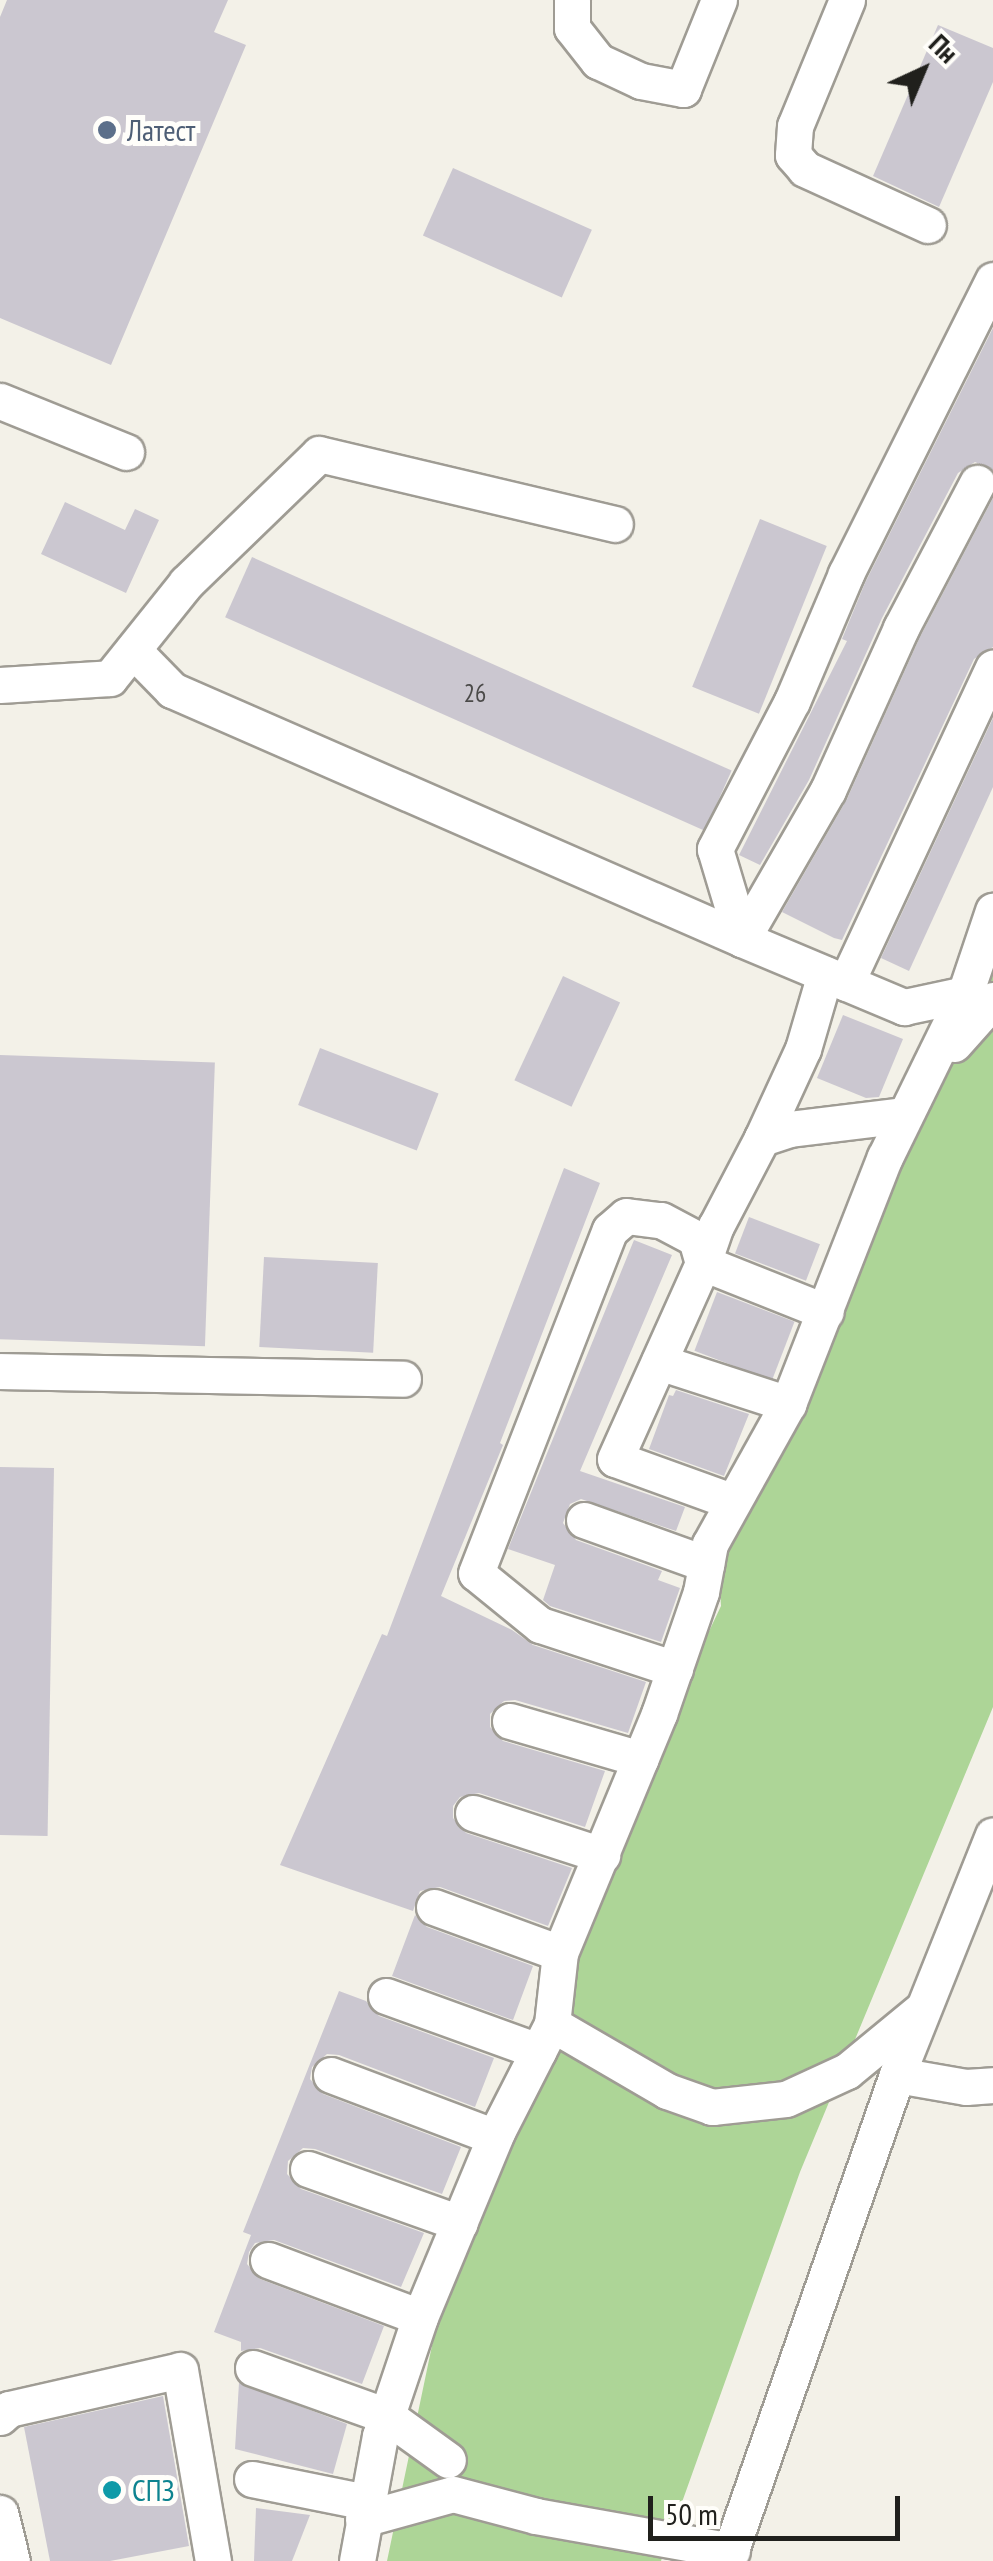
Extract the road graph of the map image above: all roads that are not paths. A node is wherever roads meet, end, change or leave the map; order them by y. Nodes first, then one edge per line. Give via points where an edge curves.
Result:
1 (572, 0) edge
2 (719, 0) edge
3 (847, 0) edge
4 (928, 225) dead end
5 (993, 280) edge
6 (0, 401) edge
7 (126, 452) dead end
8 (977, 483) dead end
9 (616, 524) dead end
10 (132, 650) junction
11 (993, 668) edge
12 (0, 686) edge
13 (993, 912) edge
14 (742, 939) junction
15 (836, 978) junction
16 (982, 982) edge
17 (904, 1115) junction
18 (762, 1138) junction
19 (704, 1263) junction
20 (826, 1312) junction
21 (659, 1362) junction
22 (0, 1371) edge
23 (403, 1380) dead end
24 (788, 1404) junction
25 (730, 1501) junction
26 (584, 1520) dead end
27 (706, 1564) junction
28 (675, 1668) junction
29 (510, 1721) dead end
30 (641, 1759) junction
31 (473, 1813) dead end
32 (993, 1835) edge
33 (602, 1855) junction
34 (434, 1907) dead end
35 (560, 1953) junction
36 (386, 1996) dead end
37 (922, 2010) junction
38 (545, 2037) junction
39 (331, 2075) dead end
40 (896, 2075) junction
41 (993, 2086) edge
42 (495, 2137) junction
43 (308, 2169) dead end
44 (460, 2223) junction
45 (268, 2260) dead end
46 (420, 2317) junction
47 (253, 2368) dead end
48 (386, 2416) junction
49 (0, 2418) edge
50 (448, 2460) dead end
51 (252, 2479) dead end
52 (364, 2511) junction
53 (0, 2513) edge
54 (730, 2556) edge
55 (12, 2561) edge
56 (214, 2561) edge
57 (357, 2561) edge

1 - 2 street via 572,28 598,61 641,81 683,89
3 - 4 street via 795,126 793,155 805,170
5 - 14 street via 715,848
6 - 7 street
8 - 14 street via 828,790
9 - 10 street via 319,454 186,583
10 - 12 street via 110,678
10 - 14 street via 172,690
11 - 15 street
13 - 16 street
14 - 15 street
15 - 16 street via 904,1007
15 - 18 street
16 - 17 street
17 - 18 street
17 - 20 street
18 - 19 street
19 - 20 street
19 - 21 street
19 - 28 street via 696,1240 661,1220 626,1216 610,1230 476,1574 540,1625
20 - 24 street
21 - 24 street
21 - 25 street via 615,1459
22 - 23 street
24 - 25 street
25 - 27 street
26 - 27 street
27 - 28 street
28 - 30 street
29 - 30 street
30 - 33 street
31 - 33 street
32 - 37 street
33 - 35 street
34 - 35 street
35 - 38 street
36 - 38 street
37 - 38 street via 847,2071 786,2099 712,2107
37 - 40 street
38 - 42 street
39 - 42 street
40 - 41 street
40 - 54 street
42 - 44 street
43 - 44 street
44 - 46 street
45 - 46 street
46 - 48 street
47 - 48 street
48 - 50 street
48 - 52 street
49 - 56 street via 9,2409 180,2370
51 - 52 street
52 - 54 street via 453,2494
52 - 57 street
53 - 55 street

